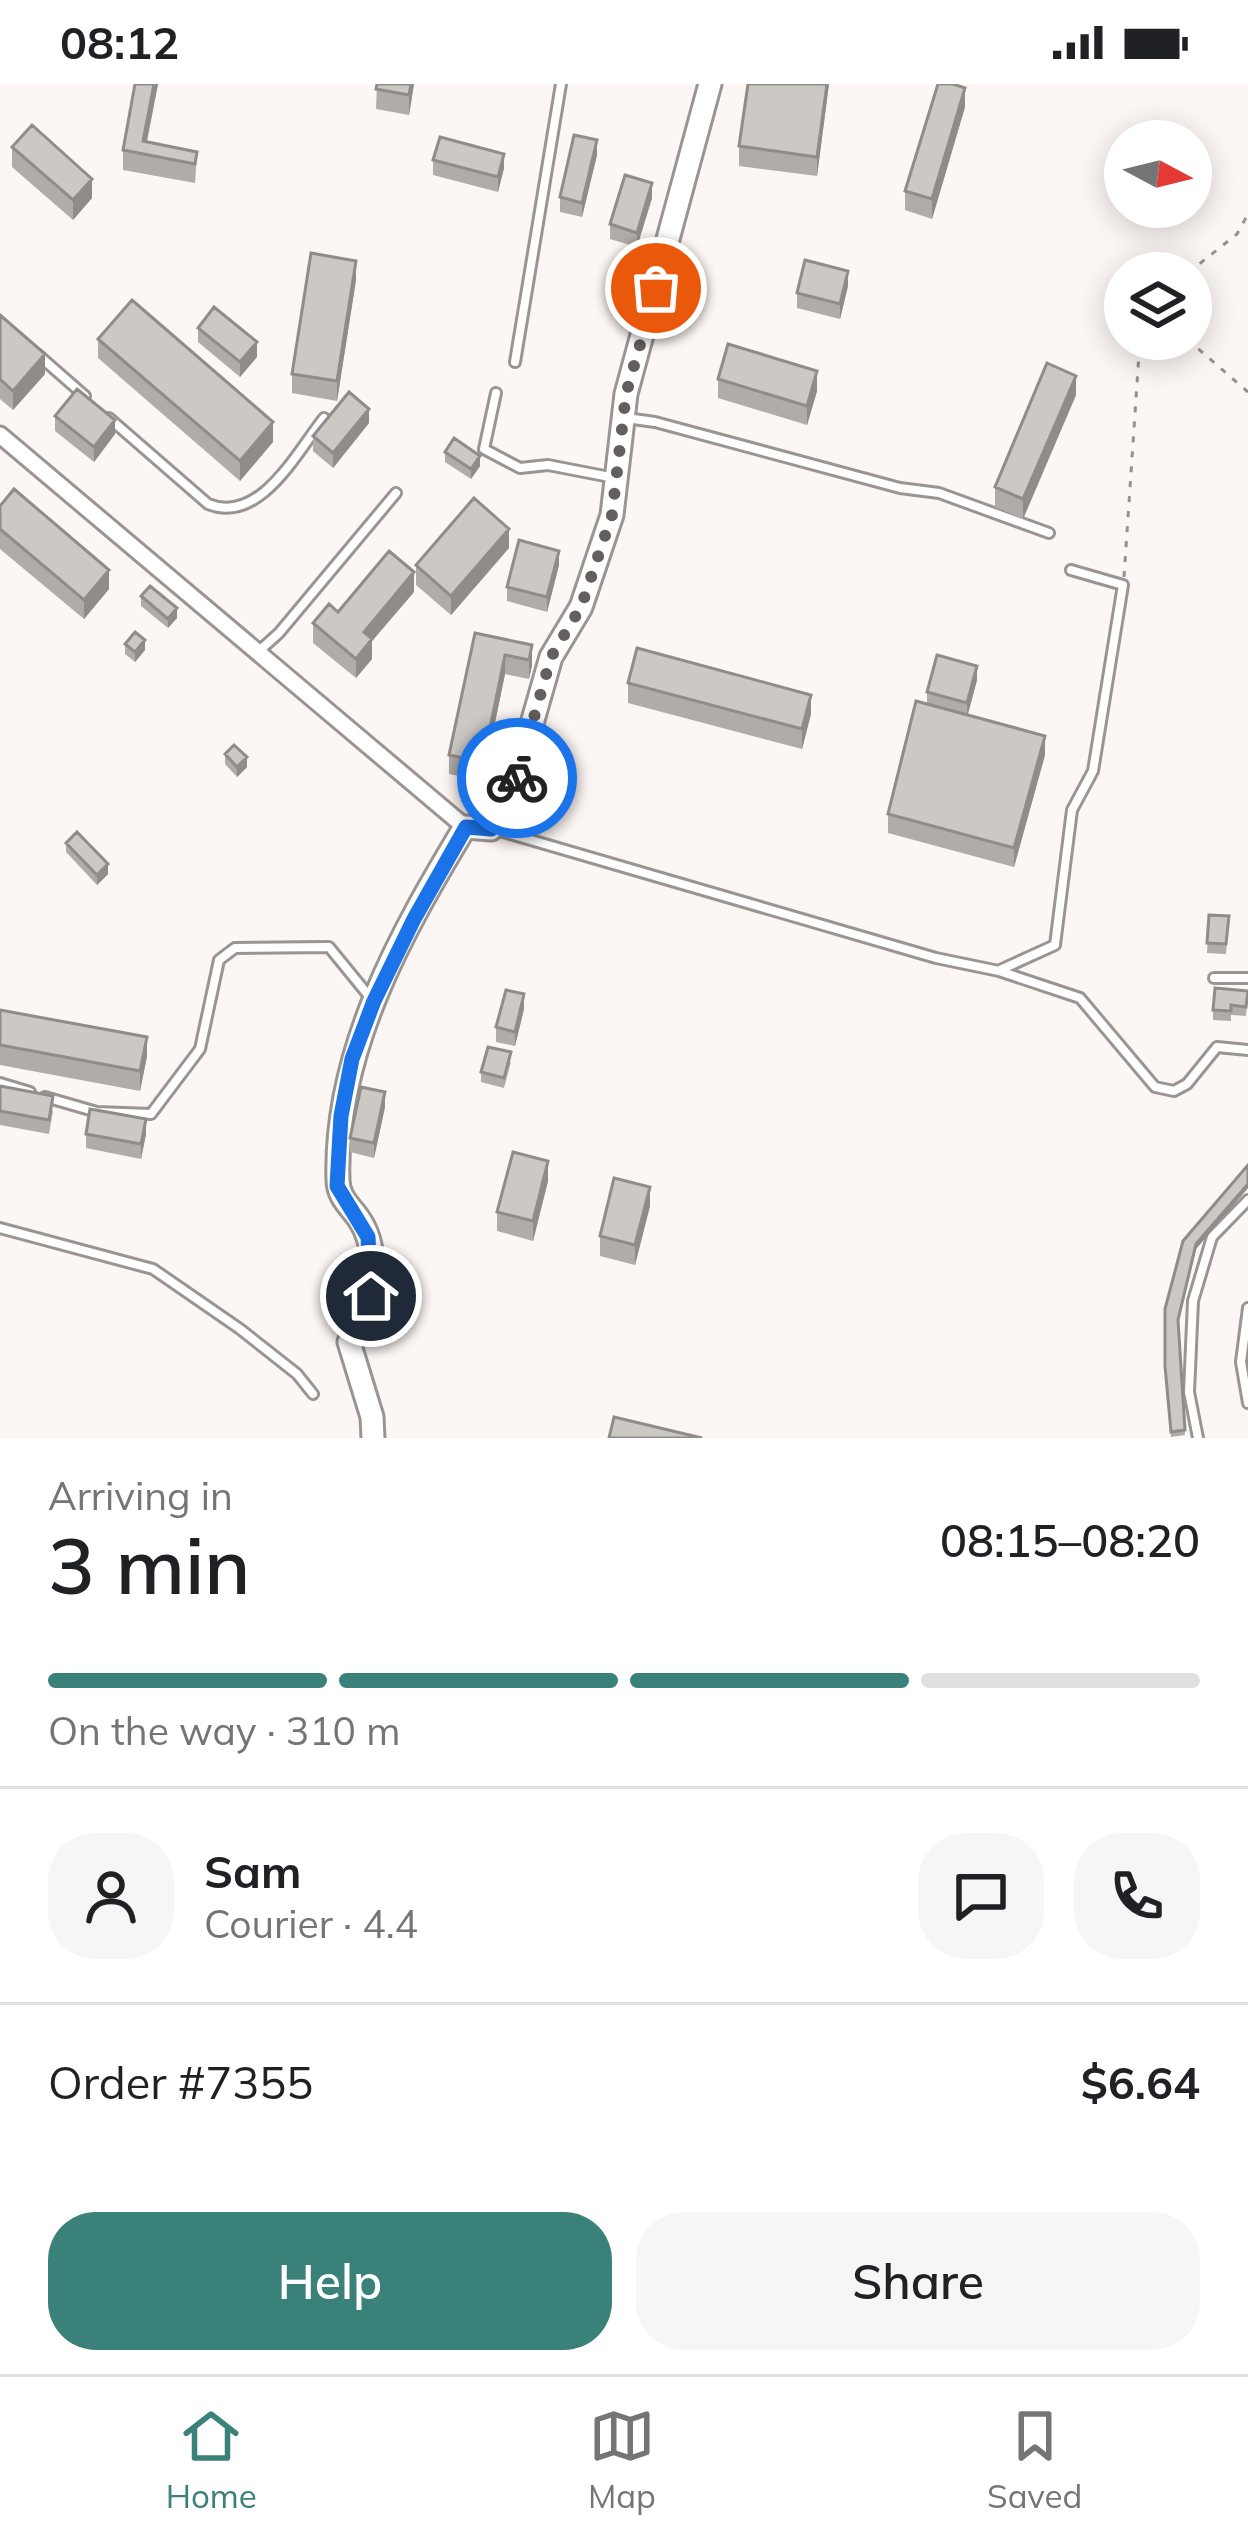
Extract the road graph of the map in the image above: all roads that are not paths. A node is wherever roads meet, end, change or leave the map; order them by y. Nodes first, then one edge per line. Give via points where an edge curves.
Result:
1 (560, 84) edge
2 (710, 84) edge
3 (34, 352) edge
4 (515, 362) dead end
5 (496, 393) dead end
6 (86, 398) edge
7 (104, 413) edge
8 (324, 418) edge
9 (624, 418) junction
10 (0, 435) edge
11 (617, 478) junction
12 (396, 493) dead end
13 (1049, 533) dead end
14 (1071, 570) dead end
15 (258, 652) junction
16 (466, 827) junction
17 (491, 829) junction
18 (999, 971) junction
19 (1214, 978) dead end
20 (1248, 978) edge
21 (374, 1001) junction
22 (1248, 1050) edge
23 (0, 1083) edge
24 (1248, 1200) edge
25 (0, 1228) edge
26 (1248, 1308) edge
27 (313, 1394) dead end
28 (1248, 1403) edge
29 (373, 1438) edge
30 (1198, 1438) edge

1 - 4 lane
2 - 9 street
3 - 6 lane
5 - 11 lane via 484,449 520,468
7 - 8 lane via 223,510 264,492
9 - 11 street
9 - 13 lane via 939,493
10 - 15 street
11 - 17 street via 599,557 551,657 507,811
12 - 15 lane
14 - 18 lane via 1123,584 1093,771 1072,810 1055,945
15 - 16 street
16 - 17 street
16 - 21 street
17 - 18 lane
18 - 22 lane via 1079,998 1155,1087 1187,1084 1217,1047
19 - 20 lane
21 - 23 lane via 329,947 235,948 219,960 200,1049 151,1114 97,1112
21 - 29 street via 352,1059 337,1186 368,1237 371,1296 349,1342
24 - 30 lane via 1212,1237 1193,1301 1189,1392
25 - 27 lane via 153,1269 240,1329
26 - 28 lane via 1241,1362

